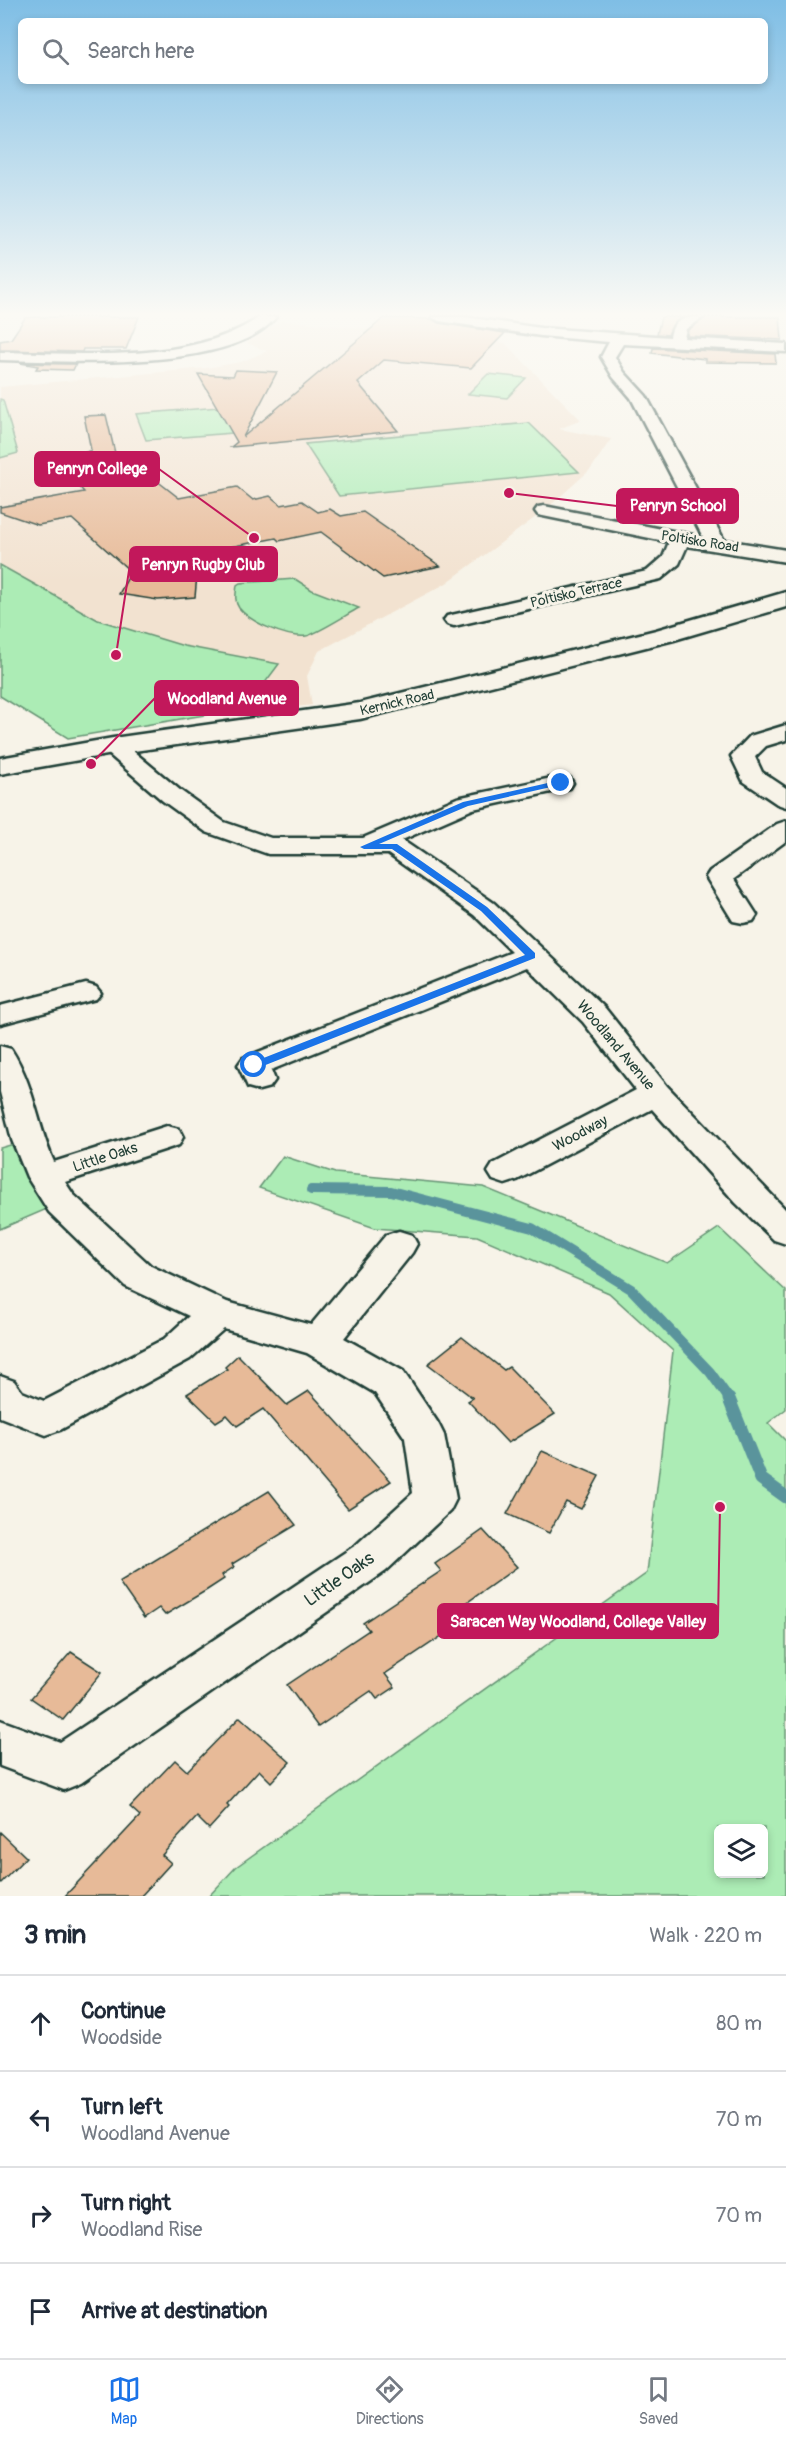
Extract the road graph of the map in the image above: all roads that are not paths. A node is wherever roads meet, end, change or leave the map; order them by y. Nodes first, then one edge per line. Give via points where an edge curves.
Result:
1 (643, 405) edge
2 (544, 511) dead end
3 (680, 539) junction
4 (716, 544) junction
5 (786, 556) edge
6 (786, 599) edge
7 (454, 620) dead end
8 (786, 732) edge
9 (113, 746) junction
10 (0, 766) edge
11 (561, 783) dead end
12 (786, 799) edge
13 (786, 829) edge
14 (364, 847) junction
15 (743, 915) dead end
16 (531, 956) junction
17 (86, 993) dead end
18 (0, 1015) edge
19 (0, 1056) edge
20 (259, 1080) dead end
21 (656, 1093) junction
22 (167, 1137) dead end
23 (505, 1172) dead end
24 (44, 1177) junction
25 (786, 1231) edge
26 (399, 1244) dead end
27 (217, 1313) junction
28 (319, 1342) junction
29 (0, 1392) edge
30 (0, 1743) edge

1 - 4 street
2 - 3 street, Poltisko Road
3 - 4 street, Poltisko Road
3 - 7 street, Poltisko Terrace via 672,560 654,575
4 - 5 street, Poltisko Road
6 - 9 street, Kernick Road via 665,635 360,711
8 - 12 street via 758,741 743,756 752,776
9 - 10 street, Kernick Road
9 - 14 street, Woodland Avenue via 215,827 268,846
11 - 14 street via 466,804
13 - 15 street via 719,877
14 - 16 street, Woodland Avenue via 394,846 484,909
16 - 20 street via 254,1065
16 - 21 street, Woodland Avenue via 594,1015
17 - 18 street
19 - 24 street, Little Oaks
21 - 23 street, Woodway
21 - 25 street, Woodland Avenue
22 - 24 street, Little Oaks
24 - 27 street, Little Oaks via 61,1203 138,1276
26 - 28 street
27 - 28 street, Little Oaks
27 - 29 street via 177,1349 46,1419 8,1403
28 - 30 street, Little Oaks via 389,1382 424,1436 435,1499 371,1558 64,1767

